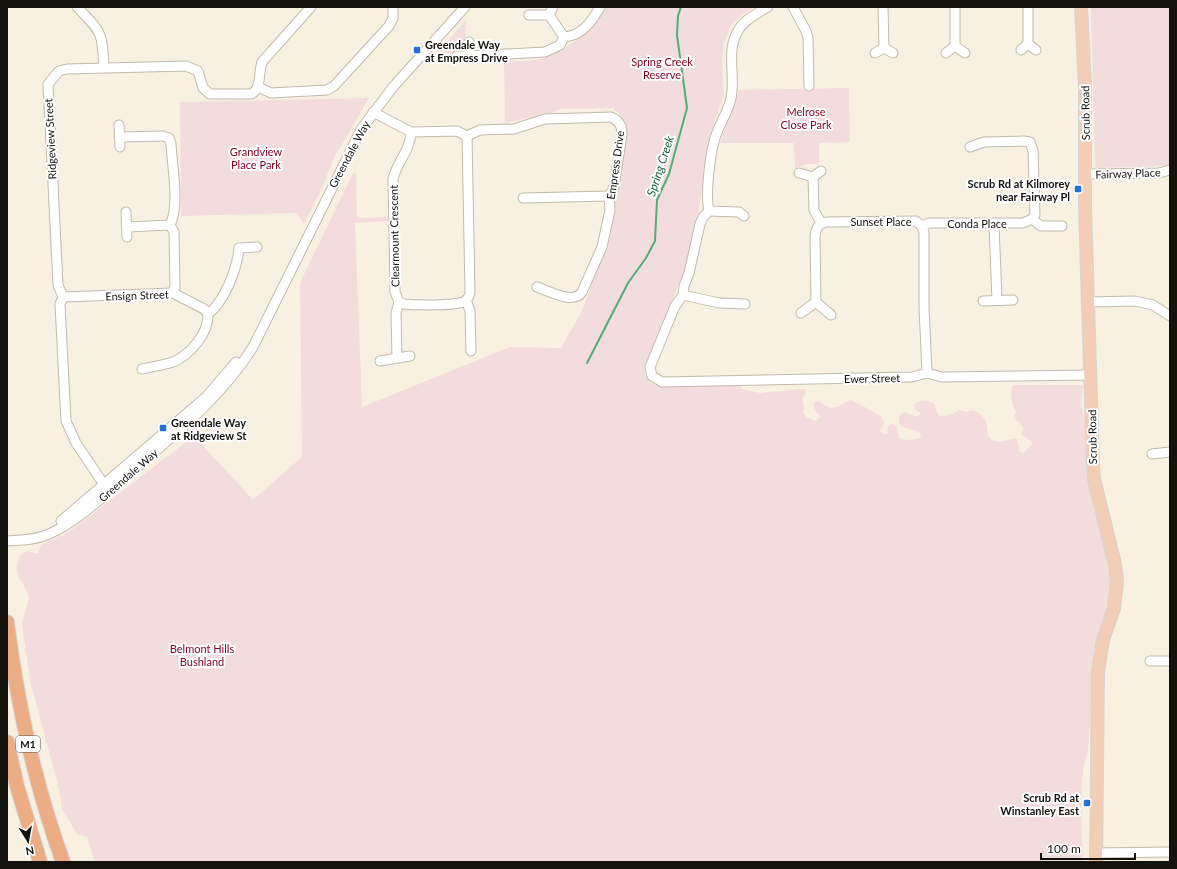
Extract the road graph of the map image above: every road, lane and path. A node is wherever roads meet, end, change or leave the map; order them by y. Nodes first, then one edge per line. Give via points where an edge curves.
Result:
1 (77, 7) edge
2 (311, 7) edge
3 (393, 7) edge
4 (600, 7) edge
5 (768, 7) edge
6 (793, 7) edge
7 (883, 7) edge
8 (955, 7) edge
9 (1028, 7) edge
10 (1081, 7) edge
11 (459, 9) edge
12 (551, 11) edge
13 (529, 15) dead end
14 (564, 37) junction
15 (469, 42) dead end
16 (955, 46) junction
17 (884, 48) junction
18 (1020, 50) dead end
19 (875, 53) dead end
20 (893, 53) dead end
21 (946, 53) dead end
22 (964, 54) dead end
23 (457, 56) dead end
24 (469, 56) junction
25 (104, 67) junction
26 (809, 86) dead end
27 (258, 87) junction
28 (373, 112) junction
29 (119, 125) dead end
30 (410, 132) junction
31 (467, 136) junction
32 (119, 137) junction
33 (120, 147) dead end
34 (970, 147) dead end
35 (1170, 170) edge
36 (821, 171) dead end
37 (799, 173) dead end
38 (1086, 174) junction
39 (813, 177) junction
40 (609, 196) junction
41 (523, 198) dead end
42 (709, 211) junction
43 (126, 212) dead end
44 (744, 216) dead end
45 (1032, 219) junction
46 (821, 223) junction
47 (994, 224) junction
48 (170, 225) junction
49 (922, 226) junction
50 (1062, 226) dead end
51 (127, 227) junction
52 (127, 237) dead end
53 (257, 247) dead end
54 (537, 287) dead end
55 (173, 293) junction
56 (684, 295) junction
57 (63, 297) junction
58 (466, 300) junction
59 (997, 300) junction
60 (1013, 300) dead end
61 (983, 301) dead end
62 (399, 302) junction
63 (816, 302) junction
64 (1089, 302) junction
65 (746, 304) dead end
66 (801, 313) dead end
67 (208, 314) junction
68 (831, 315) dead end
69 (1170, 316) edge
70 (471, 351) dead end
71 (410, 356) dead end
72 (397, 357) junction
73 (380, 361) dead end
74 (142, 369) dead end
75 (927, 373) junction
76 (1091, 375) junction
77 (1170, 452) edge
78 (1152, 454) dead end
79 (107, 488) junction
80 (7, 541) edge
81 (7, 622) edge
82 (1150, 661) dead end
83 (1170, 661) edge
84 (7, 742) edge
85 (1170, 852) edge
86 (1096, 858) edge
87 (40, 862) edge
88 (63, 862) edge

1 - 25 street via 101,34
2 - 27 street via 262,62
3 - 27 street via 393,18 389,26 334,86 327,90 271,93
4 - 14 street via 582,31
5 - 42 street via 746,20 733,41 731,99 714,139 706,197
6 - 26 street via 806,31 805,65
7 - 17 street
8 - 16 street
9 - 18 street via 1032,47
10 - 38 main road, Scrub Road
11 - 28 street, Greendale Way
12 - 13 street
12 - 14 street
14 - 24 street via 560,45 545,52
15 - 24 street
16 - 21 street
16 - 22 street
17 - 19 street
17 - 20 street
23 - 24 street
25 - 27 street, Ridgeview Street via 190,66 198,71 202,88 210,94 251,94
25 - 57 street, Ridgeview Street via 67,69 56,74 48,84 58,285
28 - 30 street
28 - 79 street, Greendale Way via 348,152 264,322 234,365 213,390
29 - 32 street
30 - 31 street via 457,131
30 - 62 street, Clearmount Crescent via 409,146 395,169 393,179 395,292
31 - 40 street, Empress Drive via 480,130 514,129 545,119 611,117 620,124 622,134 614,187
31 - 58 street via 470,293
32 - 33 street
32 - 48 street via 169,138 174,204
34 - 45 street via 984,142 1030,142 1033,151 1035,210
35 - 38 street, Fairway Place via 1159,173
36 - 39 street
37 - 39 street
38 - 64 main road, Scrub Road
39 - 46 street via 814,210
40 - 41 street
40 - 54 street, Empress Drive via 610,210 602,247 580,295 570,298
42 - 44 street via 739,212
42 - 56 street via 700,224
43 - 51 street
45 - 47 street, Conda Place via 1023,223
45 - 50 street via 1041,226
46 - 49 street, Sunset Place via 911,220
46 - 63 street via 816,228 815,236
47 - 49 street, Conda Place via 929,223
47 - 59 street
48 - 51 street
48 - 55 street via 174,232
49 - 75 street, Sunset Place via 925,240 924,307
51 - 52 street
53 - 67 street via 239,248 236,270 214,310
55 - 57 street, Ensign Street
55 - 67 street, Ensign Street via 204,309
56 - 65 street via 719,303
56 - 75 street, Ewer Street via 675,306 650,366 652,376 662,382 912,377
57 - 79 street, Ridgeview Street via 60,304 66,421 76,443
58 - 62 street, Clearmount Crescent via 458,304 410,305
58 - 70 street via 470,311
59 - 60 street
59 - 61 street
62 - 72 street via 396,313
63 - 66 street
63 - 68 street
64 - 69 street via 1136,301 1153,306
64 - 76 main road, Scrub Road
67 - 74 street via 207,325 193,348 174,362
71 - 72 street
72 - 73 street
75 - 76 street, Ewer Street via 942,377
76 - 86 main road, Scrub Road via 1094,479 1117,581 1114,608 1102,640 1098,666
77 - 78 street
79 - 80 street, Greendale Way via 37,538
81 - 88 highway, M1 via 28,743 46,812
82 - 83 street
84 - 87 highway, M1 via 17,786
85 - 86 street

